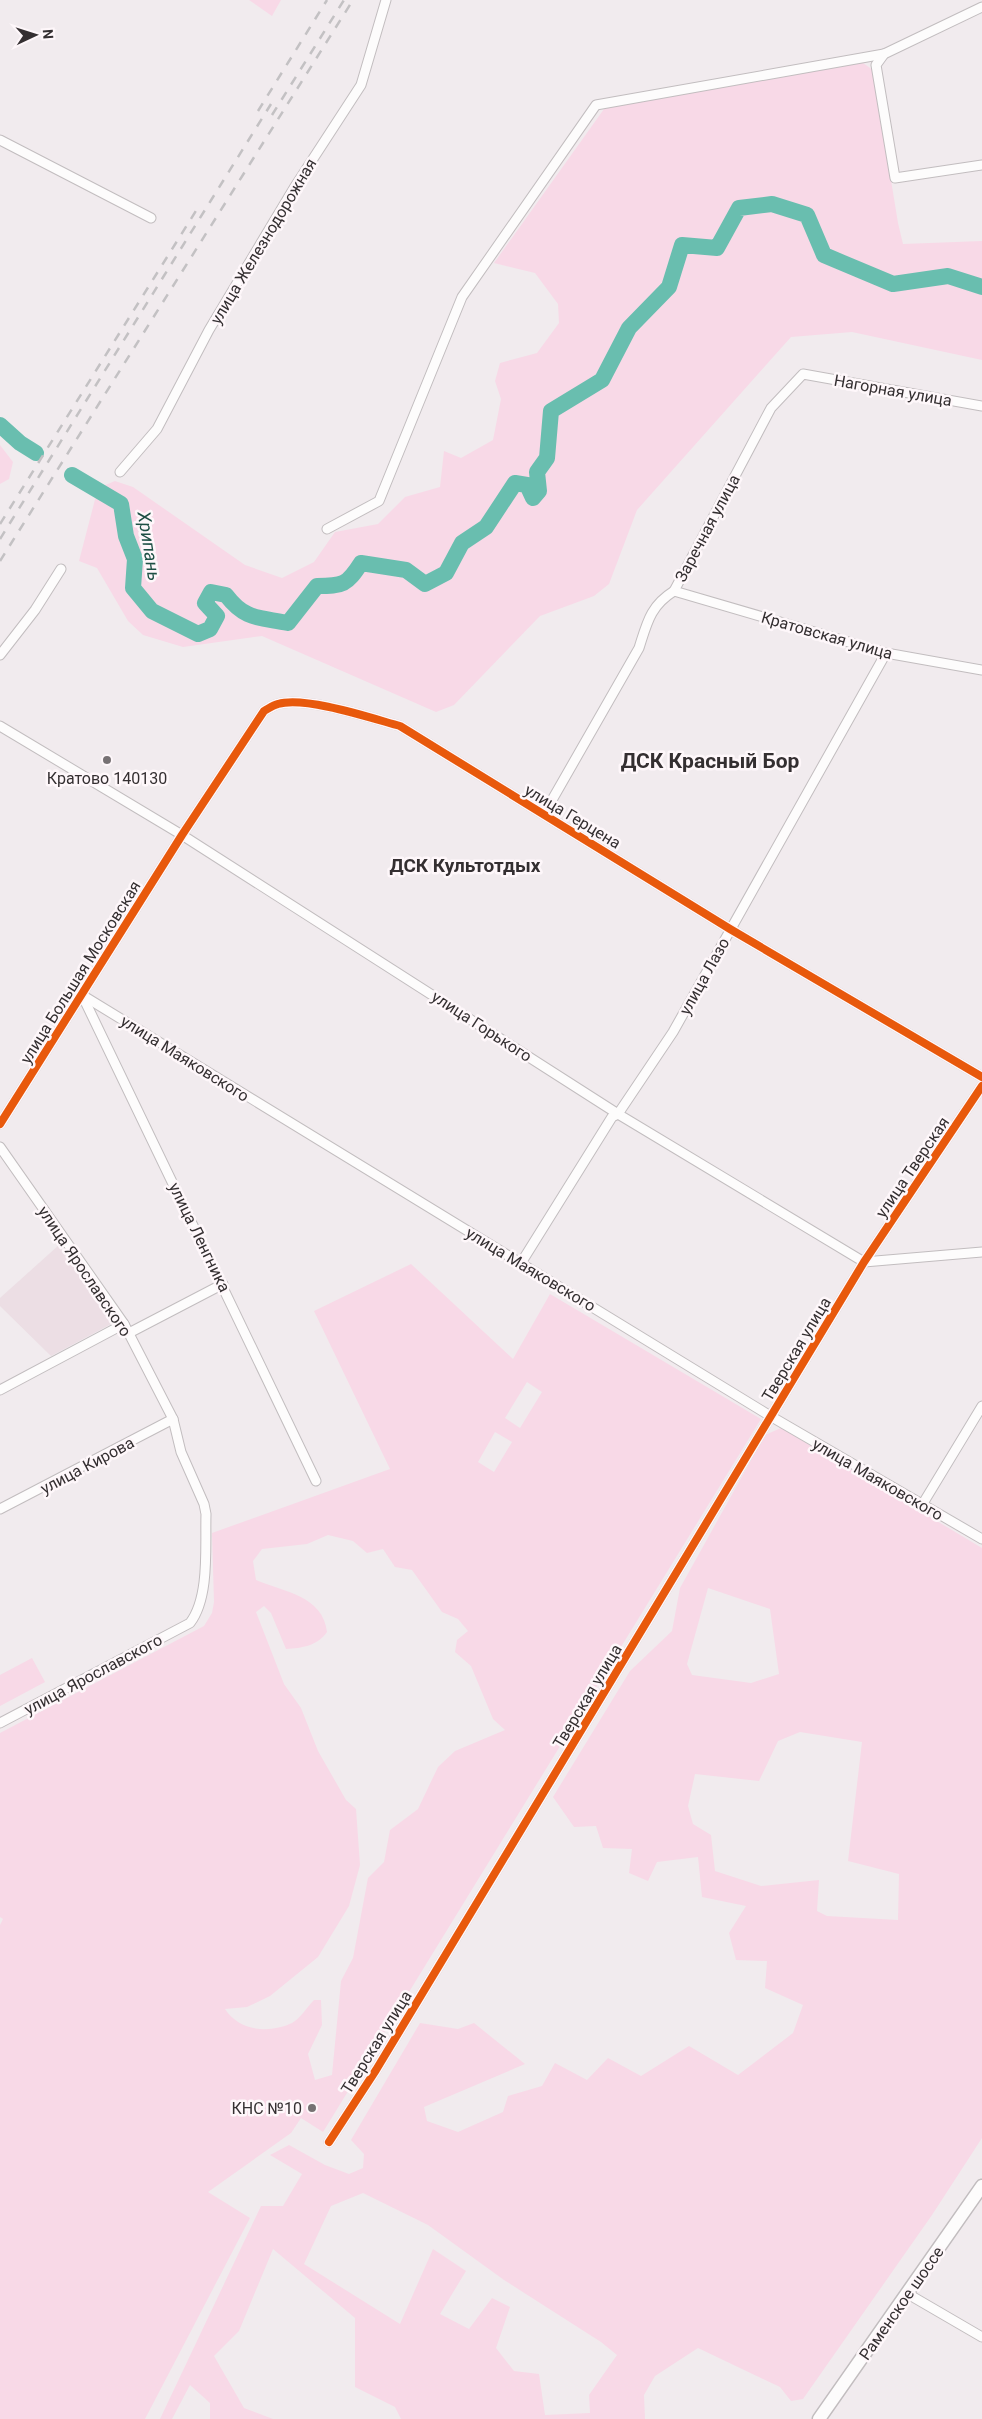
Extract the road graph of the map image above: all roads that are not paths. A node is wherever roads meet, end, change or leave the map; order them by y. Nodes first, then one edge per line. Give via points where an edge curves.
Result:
1 (386, 0) edge
2 (982, 7) edge
3 (884, 54) junction
4 (0, 140) edge
5 (982, 165) edge
6 (151, 218) dead end
7 (803, 374) joint
8 (982, 406) edge
9 (120, 472) dead end
10 (327, 529) dead end
11 (61, 569) dead end
12 (674, 591) junction
13 (886, 653) junction
14 (0, 655) edge
15 (982, 670) edge
16 (0, 726) edge
17 (544, 814) junction
18 (182, 835) junction
19 (730, 928) junction
20 (82, 995) junction
21 (982, 1077) edge
22 (982, 1086) edge
23 (618, 1114) junction
24 (0, 1124) edge
25 (0, 1147) edge
26 (982, 1252) edge
27 (864, 1262) junction
28 (521, 1263) junction
29 (223, 1284) junction
30 (124, 1324) junction
31 (129, 1333) junction
32 (0, 1390) edge
33 (982, 1406) edge
34 (772, 1417) junction
35 (173, 1419) junction
36 (316, 1481) dead end
37 (922, 1505) junction
38 (0, 1509) edge
39 (982, 1539) edge
40 (0, 1723) edge
41 (329, 2142) dead end
42 (982, 2186) edge
43 (908, 2294) junction
44 (982, 2337) edge
45 (819, 2419) edge

1 - 9 street, улица Железнодорожная via 362,85 294,188 209,330 157,429
2 - 3 street
3 - 5 street via 876,65 896,178
3 - 10 street via 596,105 462,297 379,501
4 - 6 street
7 - 8 street, Нагорная улица
7 - 12 street, Заречная улица via 771,408
11 - 14 street via 35,610
12 - 13 street, Кратовская улица
12 - 17 street, Заречная улица via 660,600 648,621 639,648
13 - 15 street, Кратовская улица
13 - 19 street, улица Лазо
16 - 18 street, улица Горького
17 - 18 street, улица Герцена via 400,726 338,710 299,703 278,704 264,711
17 - 19 street, улица Герцена
18 - 20 street, улица Большая Московская
18 - 23 street, улица Горького
19 - 21 street, улица Герцена
19 - 23 street, улица Лазо via 673,1032
20 - 24 street, улица Большая Московская
20 - 28 street, улица Маяковского
20 - 29 street, улица Ленгника
22 - 27 street, улица Тверская
23 - 27 street, улица Горького
23 - 28 street, улица Лазо via 612,1117
25 - 30 street, улица Ярославского
26 - 27 street
27 - 34 street, Тверская улица
28 - 34 street, улица Маяковского
29 - 31 street
29 - 36 street, улица Ленгника
30 - 31 street, улица Ярославского
30 - 32 street
31 - 35 street, улица Ярославского
33 - 37 street
34 - 37 street, улица Маяковского
34 - 41 street, Тверская улица via 376,2070
35 - 38 street, улица Кирова
35 - 40 street, улица Ярославского via 181,1452 206,1514 203,1592 194,1619
37 - 39 street, улица Маяковского
42 - 43 main road, Раменское шоссе
43 - 44 street
43 - 45 main road, Раменское шоссе

